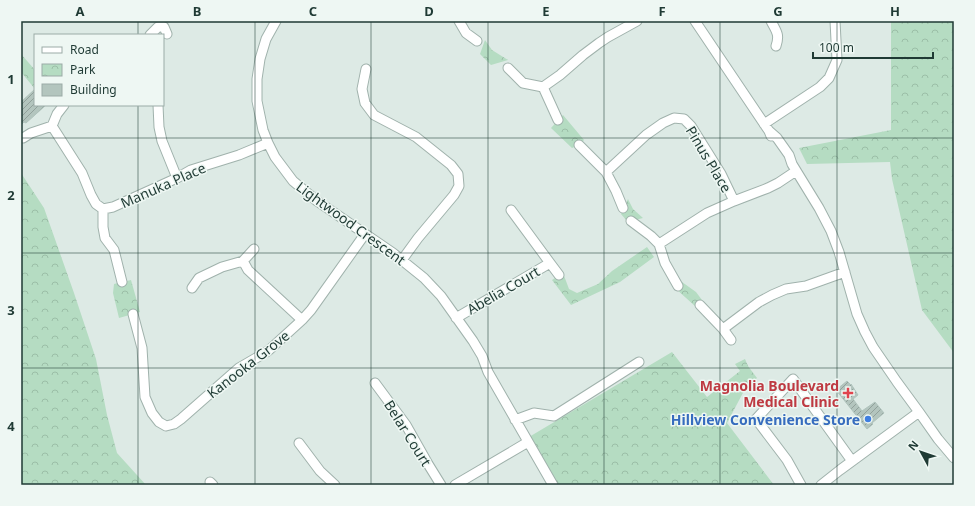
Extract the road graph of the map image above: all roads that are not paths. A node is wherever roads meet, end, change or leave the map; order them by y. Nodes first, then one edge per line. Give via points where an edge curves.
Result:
1 (276, 21) edge
2 (459, 21) edge
3 (637, 21) edge
4 (695, 21) edge
5 (771, 21) edge
6 (835, 21) edge
7 (151, 34) edge
8 (167, 34) dead end
9 (477, 41) dead end
10 (776, 46) dead end
11 (508, 68) dead end
12 (366, 69) dead end
13 (543, 87) junction
14 (63, 106) edge
15 (158, 106) edge
16 (558, 120) dead end
17 (52, 126) junction
18 (767, 128) junction
19 (23, 138) dead end
20 (268, 143) junction
21 (579, 145) dead end
22 (794, 167) junction
23 (606, 172) junction
24 (177, 178) junction
25 (734, 201) junction
26 (623, 208) dead end
27 (103, 209) junction
28 (511, 210) dead end
29 (631, 221) dead end
30 (365, 234) junction
31 (659, 244) junction
32 (254, 249) dead end
33 (402, 260) junction
34 (243, 261) junction
35 (550, 263) junction
36 (845, 272) junction
37 (558, 275) dead end
38 (122, 282) dead end
39 (678, 286) dead end
40 (192, 288) dead end
41 (700, 305) dead end
42 (133, 314) dead end
43 (302, 320) junction
44 (458, 320) junction
45 (723, 329) junction
46 (731, 340) dead end
47 (639, 362) dead end
48 (375, 383) dead end
49 (919, 412) junction
50 (515, 420) junction
51 (528, 442) junction
52 (299, 443) dead end
53 (954, 458) edge
54 (852, 461) junction
55 (335, 485) edge
56 (441, 485) edge
57 (455, 485) edge
58 (553, 485) edge
59 (801, 485) edge
60 (821, 485) edge

1 - 20 street, Lightwood Crescent via 266,39 257,79 257,101
2 - 9 street via 466,33
3 - 13 street via 599,43
4 - 18 street
5 - 10 street via 778,34
6 - 18 street via 837,60 829,78
7 - 8 street via 158,27 164,27
11 - 13 street via 523,82
12 - 33 street via 362,89 365,103 374,115 416,137 458,174 459,186 454,196
13 - 16 street
14 - 17 street
15 - 24 street via 162,141
17 - 19 street
17 - 27 street, Manuka Place via 82,174 96,204
18 - 22 street via 781,154
20 - 24 street, Manuka Place via 191,170
20 - 30 street, Lightwood Crescent via 293,181
21 - 23 street
22 - 25 street via 778,183
22 - 36 street via 831,231
23 - 25 street, Pinus Place via 663,123 674,118 684,119 721,174
23 - 26 street
24 - 27 street, Manuka Place via 113,207
25 - 31 street via 707,213
27 - 38 street, Manuka Place via 104,233 114,250
28 - 35 street, Abelia Court
29 - 31 street
30 - 33 street, Lightwood Crescent
30 - 43 street, Kanooka Grove
31 - 39 street via 665,263
32 - 34 street
33 - 44 street, Lightwood Crescent via 441,296
34 - 40 street via 199,278
34 - 43 street via 248,270
35 - 37 street, Abelia Court
35 - 44 street, Abelia Court
36 - 45 street via 772,295
36 - 49 street via 865,332
41 - 45 street
42 - 43 street, Kanooka Grove via 142,348 145,396 152,413 166,426 174,424 239,368 268,351
44 - 50 street, Lightwood Crescent via 468,344 488,372
45 - 46 street
47 - 50 street via 554,416 534,413
48 - 56 street, Belar Court via 406,425
49 - 53 street
49 - 54 street
50 - 51 street, Lightwood Crescent
51 - 57 street
51 - 58 street, Lightwood Crescent
52 - 55 street via 320,471
54 - 59 street via 792,379 756,419 787,460
54 - 60 street

